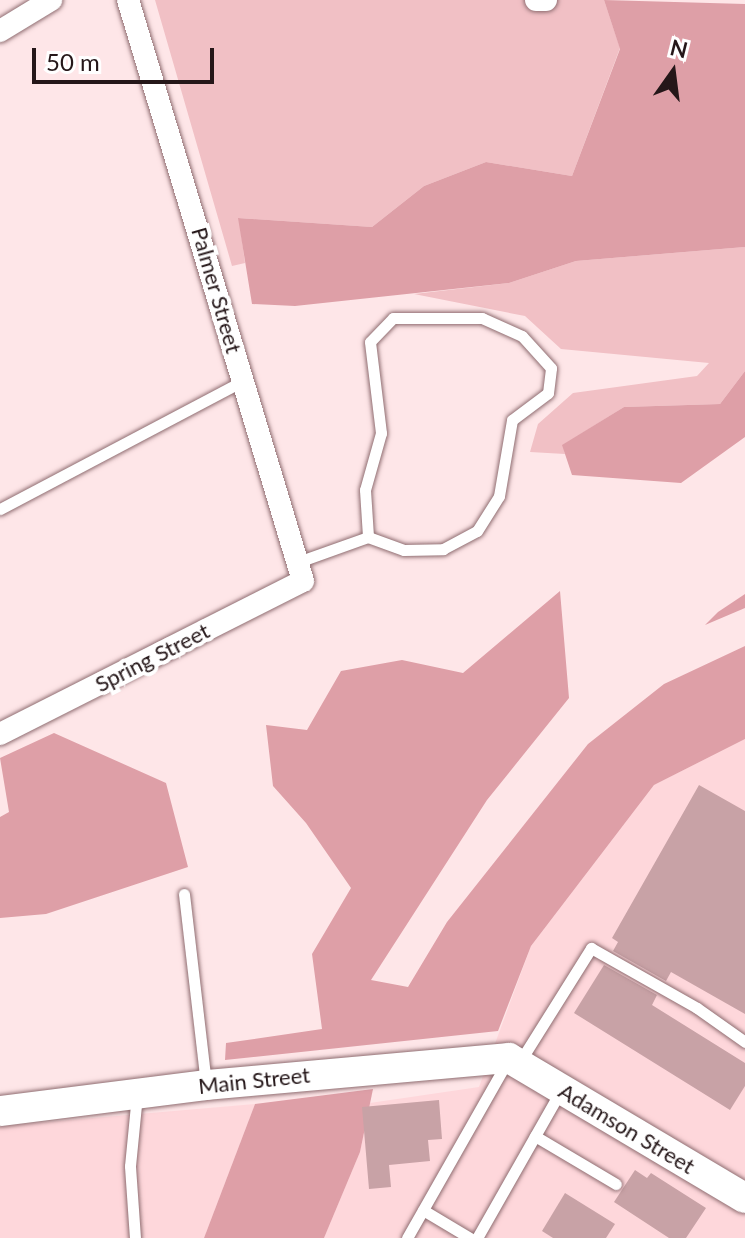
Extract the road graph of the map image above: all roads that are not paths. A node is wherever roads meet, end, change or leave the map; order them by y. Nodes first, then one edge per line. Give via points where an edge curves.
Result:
1 (51, 0) edge
2 (128, 0) edge
3 (536, 0) edge
4 (546, 0) edge
5 (0, 31) edge
6 (243, 381) junction
7 (0, 509) edge
8 (368, 537) junction
9 (301, 571) junction
10 (0, 734) edge
11 (184, 894) dead end
12 (745, 1042) edge
13 (514, 1061) junction
14 (206, 1085) junction
15 (561, 1089) junction
16 (137, 1094) junction
17 (0, 1111) edge
18 (535, 1136) junction
19 (616, 1184) dead end
20 (745, 1198) edge
21 (423, 1210) junction
22 (135, 1238) edge
23 (407, 1238) edge
24 (470, 1238) edge
25 (477, 1238) edge

1 - 5 street
2 - 6 street, Palmer Street
3 - 4 street
6 - 7 lane
6 - 9 street, Palmer Street
8 - 8 lane via 404,550 443,549 477,531 499,496 512,420 548,393 551,368 522,336 482,318 393,318 370,342 381,433 365,490
8 - 9 lane
9 - 10 street, Spring Street
11 - 14 lane
12 - 13 lane via 697,1008 591,948
13 - 14 street, Main Street
13 - 15 street, Adamson Street
13 - 21 lane
14 - 16 street, Main Street
15 - 18 lane
15 - 20 street, Adamson Street
16 - 17 street, Main Street
16 - 22 lane via 130,1166
18 - 19 lane
18 - 25 lane
21 - 23 lane
21 - 24 lane

